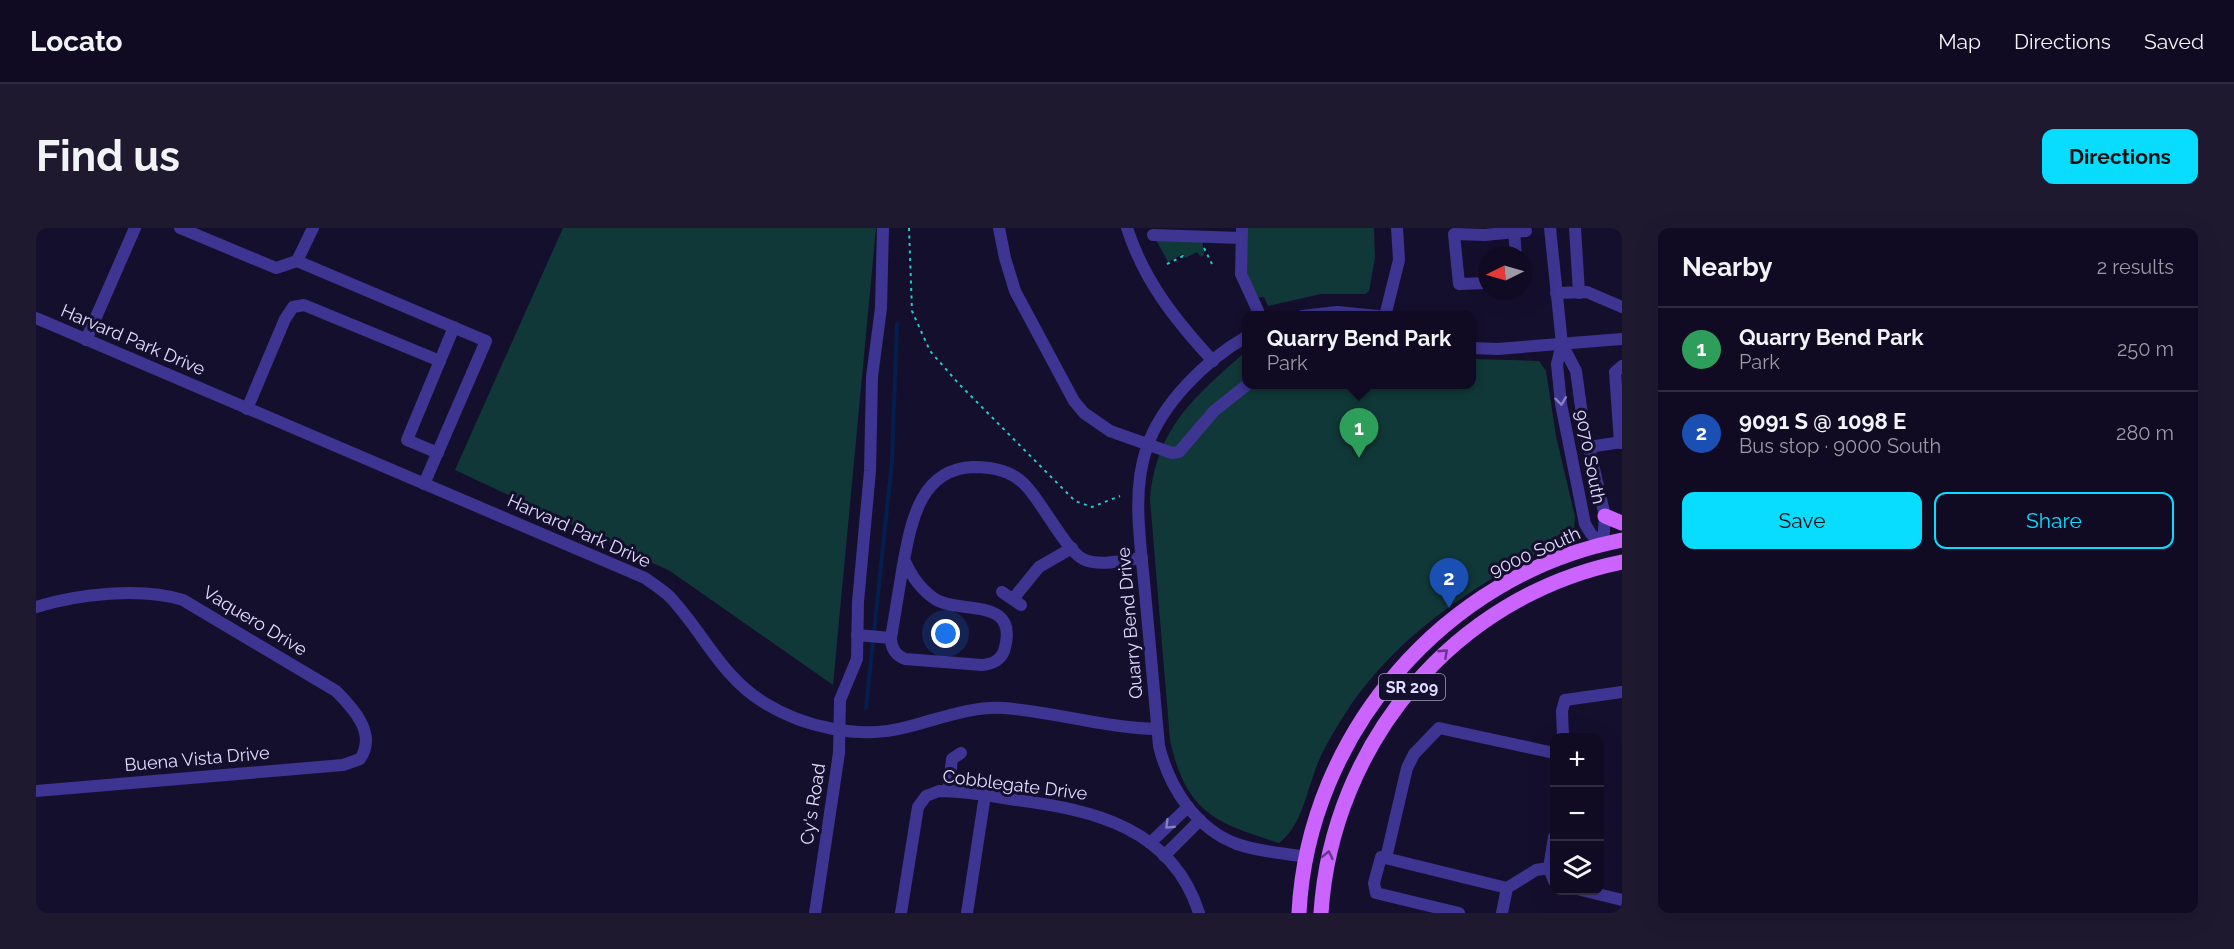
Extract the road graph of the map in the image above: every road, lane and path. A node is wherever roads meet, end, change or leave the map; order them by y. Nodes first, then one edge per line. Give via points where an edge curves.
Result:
1 (135, 228) edge
2 (180, 228) edge
3 (314, 228) edge
4 (883, 228) edge
5 (909, 228) edge
6 (999, 228) edge
7 (1127, 228) edge
8 (1397, 228) edge
9 (1550, 228) edge
10 (1575, 228) edge
11 (1485, 231) edge
12 (1241, 233) edge
13 (1153, 236) dead end
14 (1518, 246) edge
15 (1184, 259) dead end
16 (297, 261) junction
17 (1167, 264) dead end
18 (1478, 283) edge
19 (1557, 293) junction
20 (1579, 293) junction
21 (1622, 308) edge
22 (1258, 311) dead end
23 (1386, 311) edge
24 (36, 318) edge
25 (454, 327) junction
26 (1622, 339) edge
27 (86, 340) junction
28 (1242, 340) edge
29 (1562, 344) junction
30 (1476, 348) edge
31 (440, 361) junction
32 (1213, 361) junction
33 (1622, 366) edge
34 (1242, 389) edge
35 (247, 408) junction
36 (1621, 442) edge
37 (1147, 445) junction
38 (1589, 447) junction
39 (438, 453) junction
40 (424, 484) junction
41 (1120, 496) dead end
42 (1605, 516) junction
43 (1622, 523) edge
44 (1622, 540) edge
45 (1603, 544) junction
46 (1072, 548) junction
47 (1622, 549) edge
48 (1142, 558) junction
49 (904, 559) junction
50 (1622, 562) edge
51 (1002, 592) dead end
52 (36, 607) edge
53 (1483, 621) junction
54 (868, 636) junction
55 (891, 638) junction
56 (1622, 692) edge
57 (840, 729) junction
58 (1157, 729) junction
59 (1563, 733) edge
60 (1550, 752) edge
61 (961, 753) dead end
62 (360, 759) joint
63 (36, 791) edge
64 (948, 791) junction
65 (985, 795) junction
66 (1188, 807) junction
67 (1200, 820) junction
68 (1150, 843) junction
69 (1164, 856) junction
70 (1306, 857) junction
71 (1386, 858) junction
72 (1550, 876) edge
73 (1507, 888) junction
74 (1599, 895) edge
75 (1622, 900) edge
76 (815, 913) edge
77 (901, 913) edge
78 (967, 913) edge
79 (1198, 913) edge
80 (1299, 913) edge
81 (1320, 913) edge
82 (1459, 913) edge
83 (1502, 913) edge

1 - 27 street
2 - 16 street via 276,268
3 - 16 street
4 - 54 street via 881,308 872,376
5 - 41 path via 912,311 930,351 1075,501 1092,507
6 - 37 street via 1015,291 1074,401 1096,423
7 - 32 street via 1139,260 1167,309
8 - 23 street via 1399,260
9 - 19 street
10 - 20 street
11 - 14 street via 1520,231
11 - 18 street via 1454,234 1459,284
12 - 13 street
12 - 22 street via 1241,274
15 - 17 path via 1183,256
16 - 25 street
19 - 20 street
19 - 29 street
20 - 21 street via 1587,292
24 - 27 street, Harvard Park Drive
25 - 31 street
25 - 39 street via 486,341
26 - 29 street
27 - 35 street, Harvard Park Drive
28 - 32 street, Quarry Bend Drive
29 - 30 street
29 - 38 street, 9070 South via 1576,371
29 -> 45 street, 9070 South via 1557,364 1567,440 1586,524
31 - 35 street via 298,305 285,319
31 - 39 street via 407,440
32 - 37 street, Quarry Bend Drive via 1164,414
33 - 36 street via 1615,372
34 - 37 street via 1215,411 1185,449 1172,453
35 - 40 street, Harvard Park Drive
36 - 38 street
37 - 48 street, Quarry Bend Drive via 1139,492
38 - 42 street, 9070 South
39 - 40 street
40 - 57 street, Harvard Park Drive via 645,578 668,595 741,686 784,714
42 - 43 main road
42 - 45 street, 9070 South
44 - 45 main road, 9000 South / SR 209
45 - 47 main road
45 - 53 main road via 1580,560 1518,588
45 - 70 main road, 9000 South / SR 209 via 1553,561 1491,592 1438,630 1406,661 1373,702 1345,747 1320,807
46 - 48 street via 1092,562
46 - 49 street via 1019,479 1001,470 969,467 937,479 924,494 914,514
46 - 51 street via 1040,567 1017,602
48 - 58 street, Quarry Bend Drive
49 - 55 street
49 - 55 street via 916,583 936,600 996,614 1005,627 1005,643 998,660 982,665 905,659 895,652
50 - 53 main road, 9000 South / SR 209 via 1559,580
52 - 62 street, Vaquero Drive via 65,600 150,593 198,607 336,691 350,705 367,736
81 -> 53 main road, 9000 South / SR 209 via 1334,830 1368,748 1419,679
54 - 55 street
54 - 57 street, Cy's Road via 840,699
56 - 59 street via 1565,700
57 - 58 street, Harvard Park Drive via 884,731 955,713 1003,708
57 - 76 street, Cy's Road
58 - 66 street, Quarry Bend Drive via 1169,779
60 - 71 street via 1439,728 1414,754 1407,768
61 - 64 street via 952,759
62 - 63 street, Buena Vista Drive via 343,765
64 - 65 street, Cobblegate Drive
64 - 77 street, Cobblegate Drive via 934,791 926,796 916,813
65 - 68 street, Cobblegate Drive via 1085,810 1122,825
65 - 78 street
66 - 67 street, Quarry Bend Drive
66 -> 68 street
67 - 69 street
67 - 70 street, Quarry Bend Drive via 1237,844
68 - 69 street, Cobblegate Drive
69 - 79 street, Cobblegate Drive via 1186,886
70 - 80 main road, 9000 South / SR 209
71 - 73 street
71 - 82 street via 1381,857 1374,884 1376,893
72 - 73 street via 1536,870
73 - 83 street
74 - 75 street

